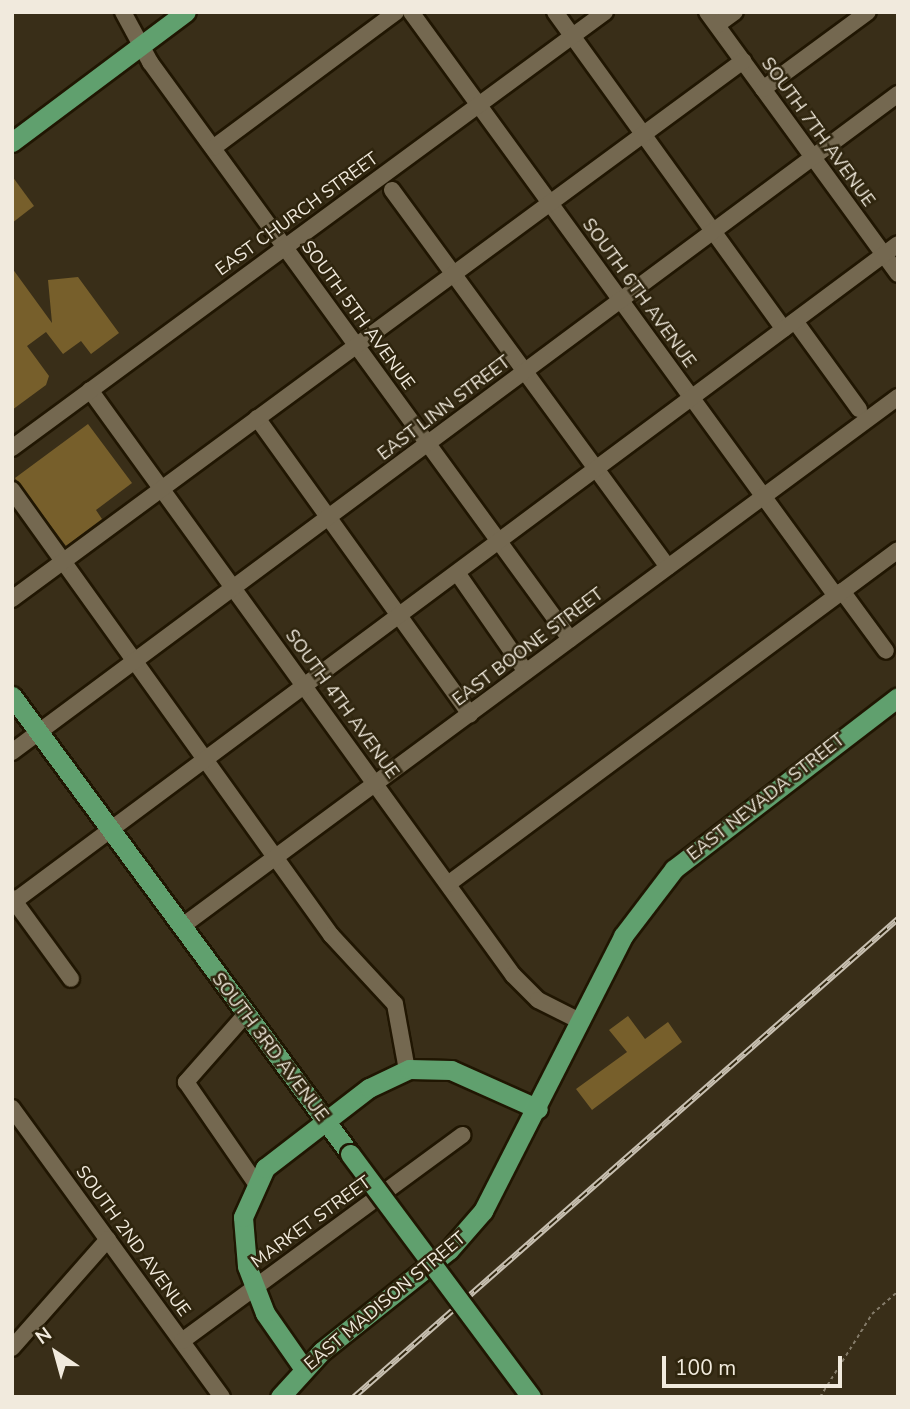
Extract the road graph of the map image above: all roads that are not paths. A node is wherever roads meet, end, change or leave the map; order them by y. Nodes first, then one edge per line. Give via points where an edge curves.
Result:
1 (124, 12) edge
2 (186, 12) edge
3 (396, 12) edge
4 (411, 12) edge
5 (555, 12) edge
6 (605, 12) edge
7 (735, 12) edge
8 (867, 12) edge
9 (712, 19) edge
10 (573, 36) junction
11 (142, 46) junction
12 (743, 61) junction
13 (763, 89) junction
14 (898, 94) edge
15 (479, 105) junction
16 (644, 134) junction
17 (12, 142) edge
18 (213, 148) junction
19 (813, 158) junction
20 (392, 190) dead end
21 (550, 203) junction
22 (715, 230) junction
23 (898, 244) edge
24 (285, 247) junction
25 (884, 255) junction
26 (453, 274) junction
27 (898, 274) edge
28 (621, 300) junction
29 (790, 325) junction
30 (356, 345) junction
31 (525, 372) junction
32 (90, 390) junction
33 (898, 397) edge
34 (692, 398) junction
35 (859, 409) dead end
36 (257, 418) junction
37 (428, 444) junction
38 (12, 448) edge
39 (597, 470) junction
40 (162, 489) junction
41 (12, 490) edge
42 (763, 497) junction
43 (328, 517) junction
44 (500, 543) junction
45 (898, 550) edge
46 (63, 561) junction
47 (668, 567) junction
48 (458, 573) junction
49 (234, 588) junction
50 (839, 594) junction
51 (12, 598) edge
52 (400, 617) junction
53 (570, 639) junction
54 (886, 651) dead end
55 (135, 661) junction
56 (526, 672) junction
57 (306, 688) junction
58 (12, 696) edge
59 (898, 697) edge
60 (470, 714) junction
61 (39, 733) junction
62 (12, 752) edge
63 (207, 760) junction
64 (376, 783) junction
65 (110, 830) junction
66 (277, 856) junction
67 (448, 884) junction
68 (13, 901) edge
69 (181, 927) junction
70 (600, 978) joint
71 (71, 979) dead end
72 (246, 1014) junction
73 (580, 1021) junction
74 (407, 1070) junction
75 (12, 1108) edge
76 (538, 1109) junction
77 (325, 1120) junction
78 (462, 1135) dead end
79 (255, 1182) junction
80 (107, 1239) junction
81 (253, 1289) junction
82 (182, 1341) junction
83 (12, 1348) edge
84 (304, 1368) junction
85 (222, 1397) edge
86 (280, 1397) edge
87 (531, 1397) edge

1 - 11 street, SOUTH 5TH AVENUE
2 - 11 main road
3 - 18 street
4 - 15 street, SOUTH 6TH AVENUE
5 - 10 street
6 - 10 street, EAST CHURCH STREET
7 - 9 street
8 - 13 street
9 - 12 street, SOUTH 7TH AVENUE
10 - 15 street, EAST CHURCH STREET
10 - 16 street
11 - 17 main road
11 - 18 street, SOUTH 5TH AVENUE
12 - 13 street, SOUTH 7TH AVENUE
12 - 16 street
13 - 19 street, SOUTH 7TH AVENUE
14 - 19 street, EAST LINN STREET
15 - 21 street, SOUTH 6TH AVENUE
15 - 24 street, EAST CHURCH STREET
16 - 21 street
16 - 22 street
18 - 24 street, SOUTH 5TH AVENUE
19 - 22 street, EAST LINN STREET
19 - 25 street, SOUTH 7TH AVENUE
20 - 26 street
21 - 26 street
21 - 28 street, SOUTH 6TH AVENUE
22 - 28 street, EAST LINN STREET
22 - 29 street
23 - 25 street
24 - 30 street, SOUTH 5TH AVENUE
24 - 32 street, EAST CHURCH STREET
25 - 27 street, SOUTH 7TH AVENUE
25 - 29 street
26 - 30 street
26 - 31 street
28 - 31 street, EAST LINN STREET
28 - 34 street, SOUTH 6TH AVENUE
29 - 34 street
29 - 35 street
30 - 36 street
30 - 37 street, SOUTH 5TH AVENUE
31 - 37 street, EAST LINN STREET
31 - 39 street
32 - 38 street, EAST CHURCH STREET
32 - 40 street, SOUTH 4TH AVENUE
33 - 42 street, EAST BOONE STREET
34 - 39 street
34 - 42 street, SOUTH 6TH AVENUE
36 - 40 street
36 - 43 street
37 - 43 street, EAST LINN STREET
37 - 44 street, SOUTH 5TH AVENUE
39 - 44 street
39 - 47 street
40 - 46 street
40 - 49 street, SOUTH 4TH AVENUE
41 - 46 street
42 - 47 street, EAST BOONE STREET
42 - 50 street, SOUTH 6TH AVENUE
43 - 49 street, EAST LINN STREET
43 - 52 street
44 - 48 street
44 - 53 street, SOUTH 5TH AVENUE
45 - 50 street
46 - 51 street
46 - 55 street
47 - 53 street, EAST BOONE STREET
48 - 52 street
48 - 56 street
49 - 55 street, EAST LINN STREET
49 - 57 street, SOUTH 4TH AVENUE
50 - 54 street, SOUTH 6TH AVENUE
50 - 67 street
52 - 57 street
52 - 60 street
53 - 56 street, EAST BOONE STREET
55 - 61 street, EAST LINN STREET
55 - 63 street
56 - 60 street, EAST BOONE STREET
57 - 63 street
57 - 64 street, SOUTH 4TH AVENUE
58 - 61 main road, SOUTH 3RD AVENUE
59 - 70 main road, EAST NEVADA STREET via 674,869
60 - 64 street, EAST BOONE STREET
61 - 62 street, EAST LINN STREET
61 - 65 main road, SOUTH 3RD AVENUE
63 - 65 street
63 - 66 street
64 - 66 street, EAST BOONE STREET
64 - 67 street, SOUTH 4TH AVENUE
65 - 68 street
65 - 69 main road, SOUTH 3RD AVENUE
66 - 69 street, EAST BOONE STREET
66 - 74 street via 331,935 395,1004
67 - 73 street, SOUTH 4TH AVENUE via 521,983 538,1000
68 - 71 street
69 - 72 main road, SOUTH 3RD AVENUE
70 - 73 main road, EAST MADISON STREET
72 - 77 main road, SOUTH 3RD AVENUE
72 - 79 street via 186,1082
73 - 76 main road, EAST MADISON STREET
74 - 76 main road via 451,1070
74 - 77 main road
75 - 80 street, SOUTH 2ND AVENUE
76 - 84 main road, EAST MADISON STREET via 501,1185 468,1230
77 - 79 main road via 273,1160
77 - 87 main road, SOUTH 3RD AVENUE, bridge
78 - 81 street, MARKET STREET
79 - 81 main road via 243,1217
80 - 82 street, SOUTH 2ND AVENUE
80 - 83 street
81 - 82 street, MARKET STREET
81 - 84 main road
82 - 85 street, SOUTH 2ND AVENUE
84 - 86 main road, EAST MADISON STREET

